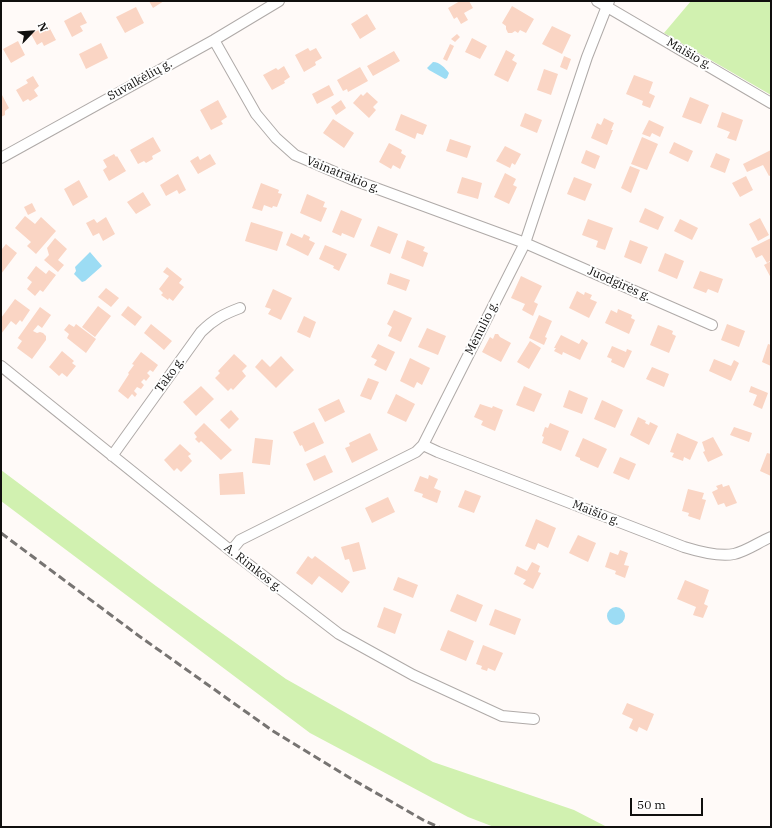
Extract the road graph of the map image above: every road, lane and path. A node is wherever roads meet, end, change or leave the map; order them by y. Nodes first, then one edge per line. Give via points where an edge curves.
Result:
1 (278, 1) edge
2 (604, 3) edge
3 (214, 40) junction
4 (771, 103) edge
5 (1, 158) edge
6 (525, 243) junction
7 (240, 308) dead end
8 (712, 325) dead end
9 (1, 366) edge
10 (422, 445) junction
11 (112, 456) junction
12 (771, 536) edge
13 (231, 551) junction
14 (534, 719) dead end

1 - 3 street, Suvalkėlių g.
2 - 4 street, Maišio g.
2 - 6 street, Mėnulio g.
3 - 5 street, Suvalkėlių g.
3 - 6 street, Vainatrakio g. via 256,114 294,155 351,179
6 - 8 street, Juodgirės g.
6 - 10 street, Mėnulio g.
7 - 11 street, Tako g. via 212,321 201,332
9 - 11 street, A. Rimkos g.
10 - 12 street, Maišio g. via 684,547 706,553 732,555
10 - 13 street, Mėnulio g. via 416,452 240,540
11 - 13 street, A. Rimkos g.
13 - 14 street, A. Rimkos g. via 338,634 413,675 502,716

